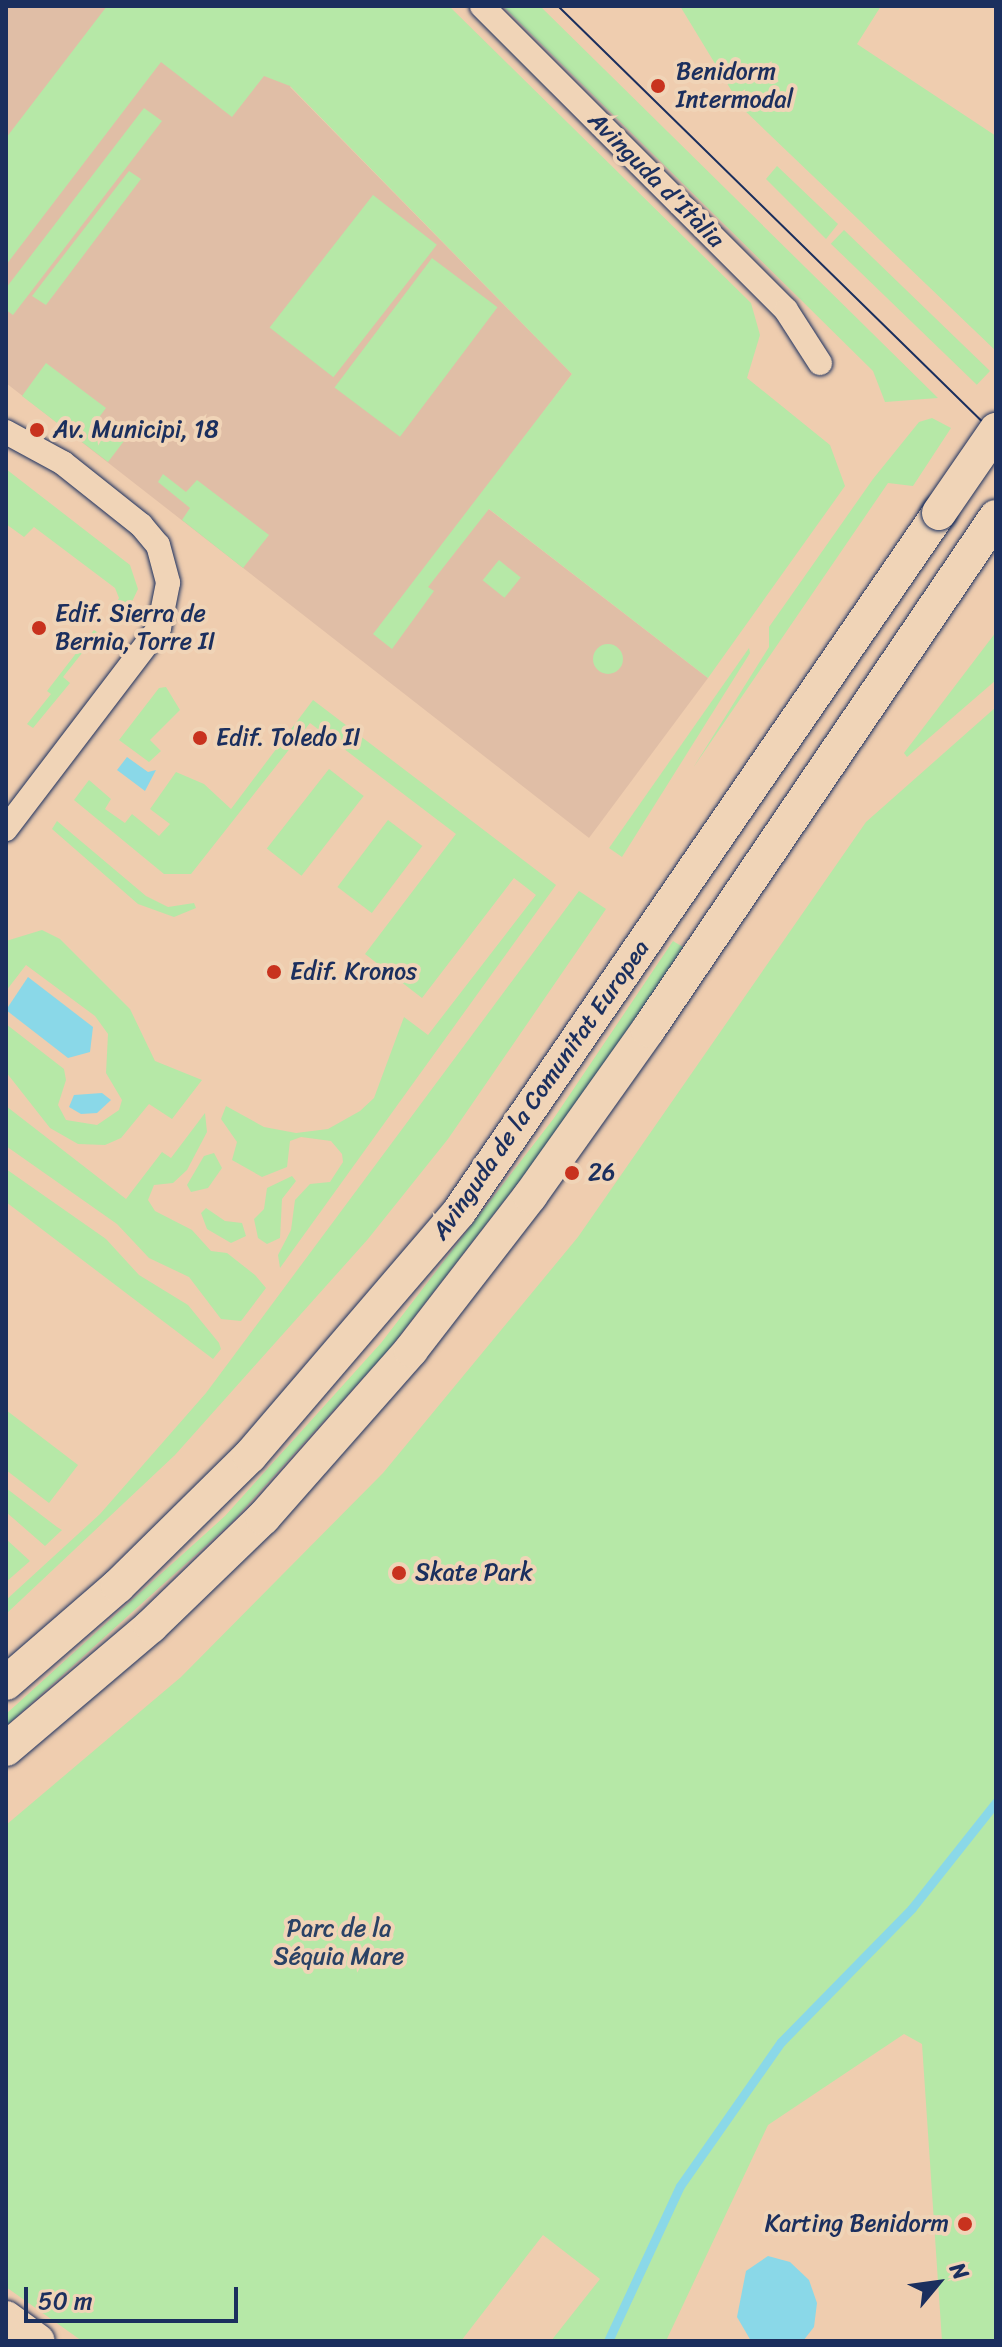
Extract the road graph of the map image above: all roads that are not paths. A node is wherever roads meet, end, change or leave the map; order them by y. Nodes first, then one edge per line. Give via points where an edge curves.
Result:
1 (482, 6) edge
2 (820, 363) dead end
3 (996, 430) edge
4 (6, 432) edge
5 (996, 517) edge
6 (6, 829) edge
7 (6, 1683) edge
8 (6, 1749) edge
9 (6, 2318) edge
10 (38, 2341) edge

1 - 2 street, Avinguda d'Itàlia via 786,310
3 - 7 main road, Avinguda de la Comunitat Europea, bridge via 459,1212 250,1456 118,1586
4 - 6 street via 63,463 141,525 158,545 168,583 159,628
5 - 8 main road, Avinguda de la Comunitat Europea via 630,1056 411,1350 263,1518 151,1626
9 - 10 main road

